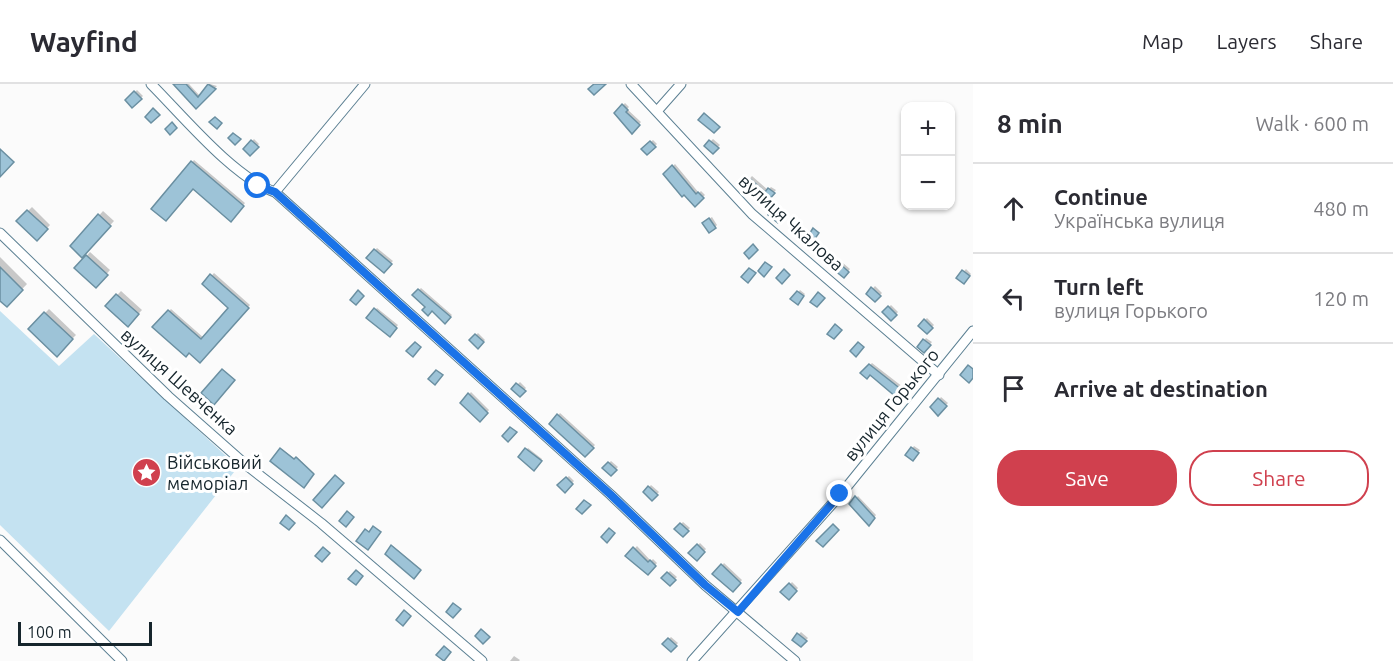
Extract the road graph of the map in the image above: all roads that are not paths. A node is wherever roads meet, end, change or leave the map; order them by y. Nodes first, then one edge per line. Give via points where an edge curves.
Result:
1 (151, 84) edge
2 (365, 84) edge
3 (632, 84) edge
4 (681, 84) edge
5 (658, 110) junction
6 (275, 192) junction
7 (0, 234) edge
8 (973, 331) edge
9 (939, 375) junction
10 (0, 540) edge
11 (738, 612) junction
12 (122, 661) edge
13 (482, 661) edge
14 (692, 661) edge
15 (795, 661) edge

1 - 6 street via 234,166 258,186
2 - 6 street
3 - 5 street, вулиця Чкалова
4 - 5 street
5 - 9 street, вулиця Чкалова via 752,214
6 - 11 street
7 - 13 street, вулиця Шевченка via 184,410
8 - 9 street, вулиця Горького
9 - 11 street, вулиця Горького
10 - 12 street
11 - 14 street, вулиця Горького
11 - 15 street

